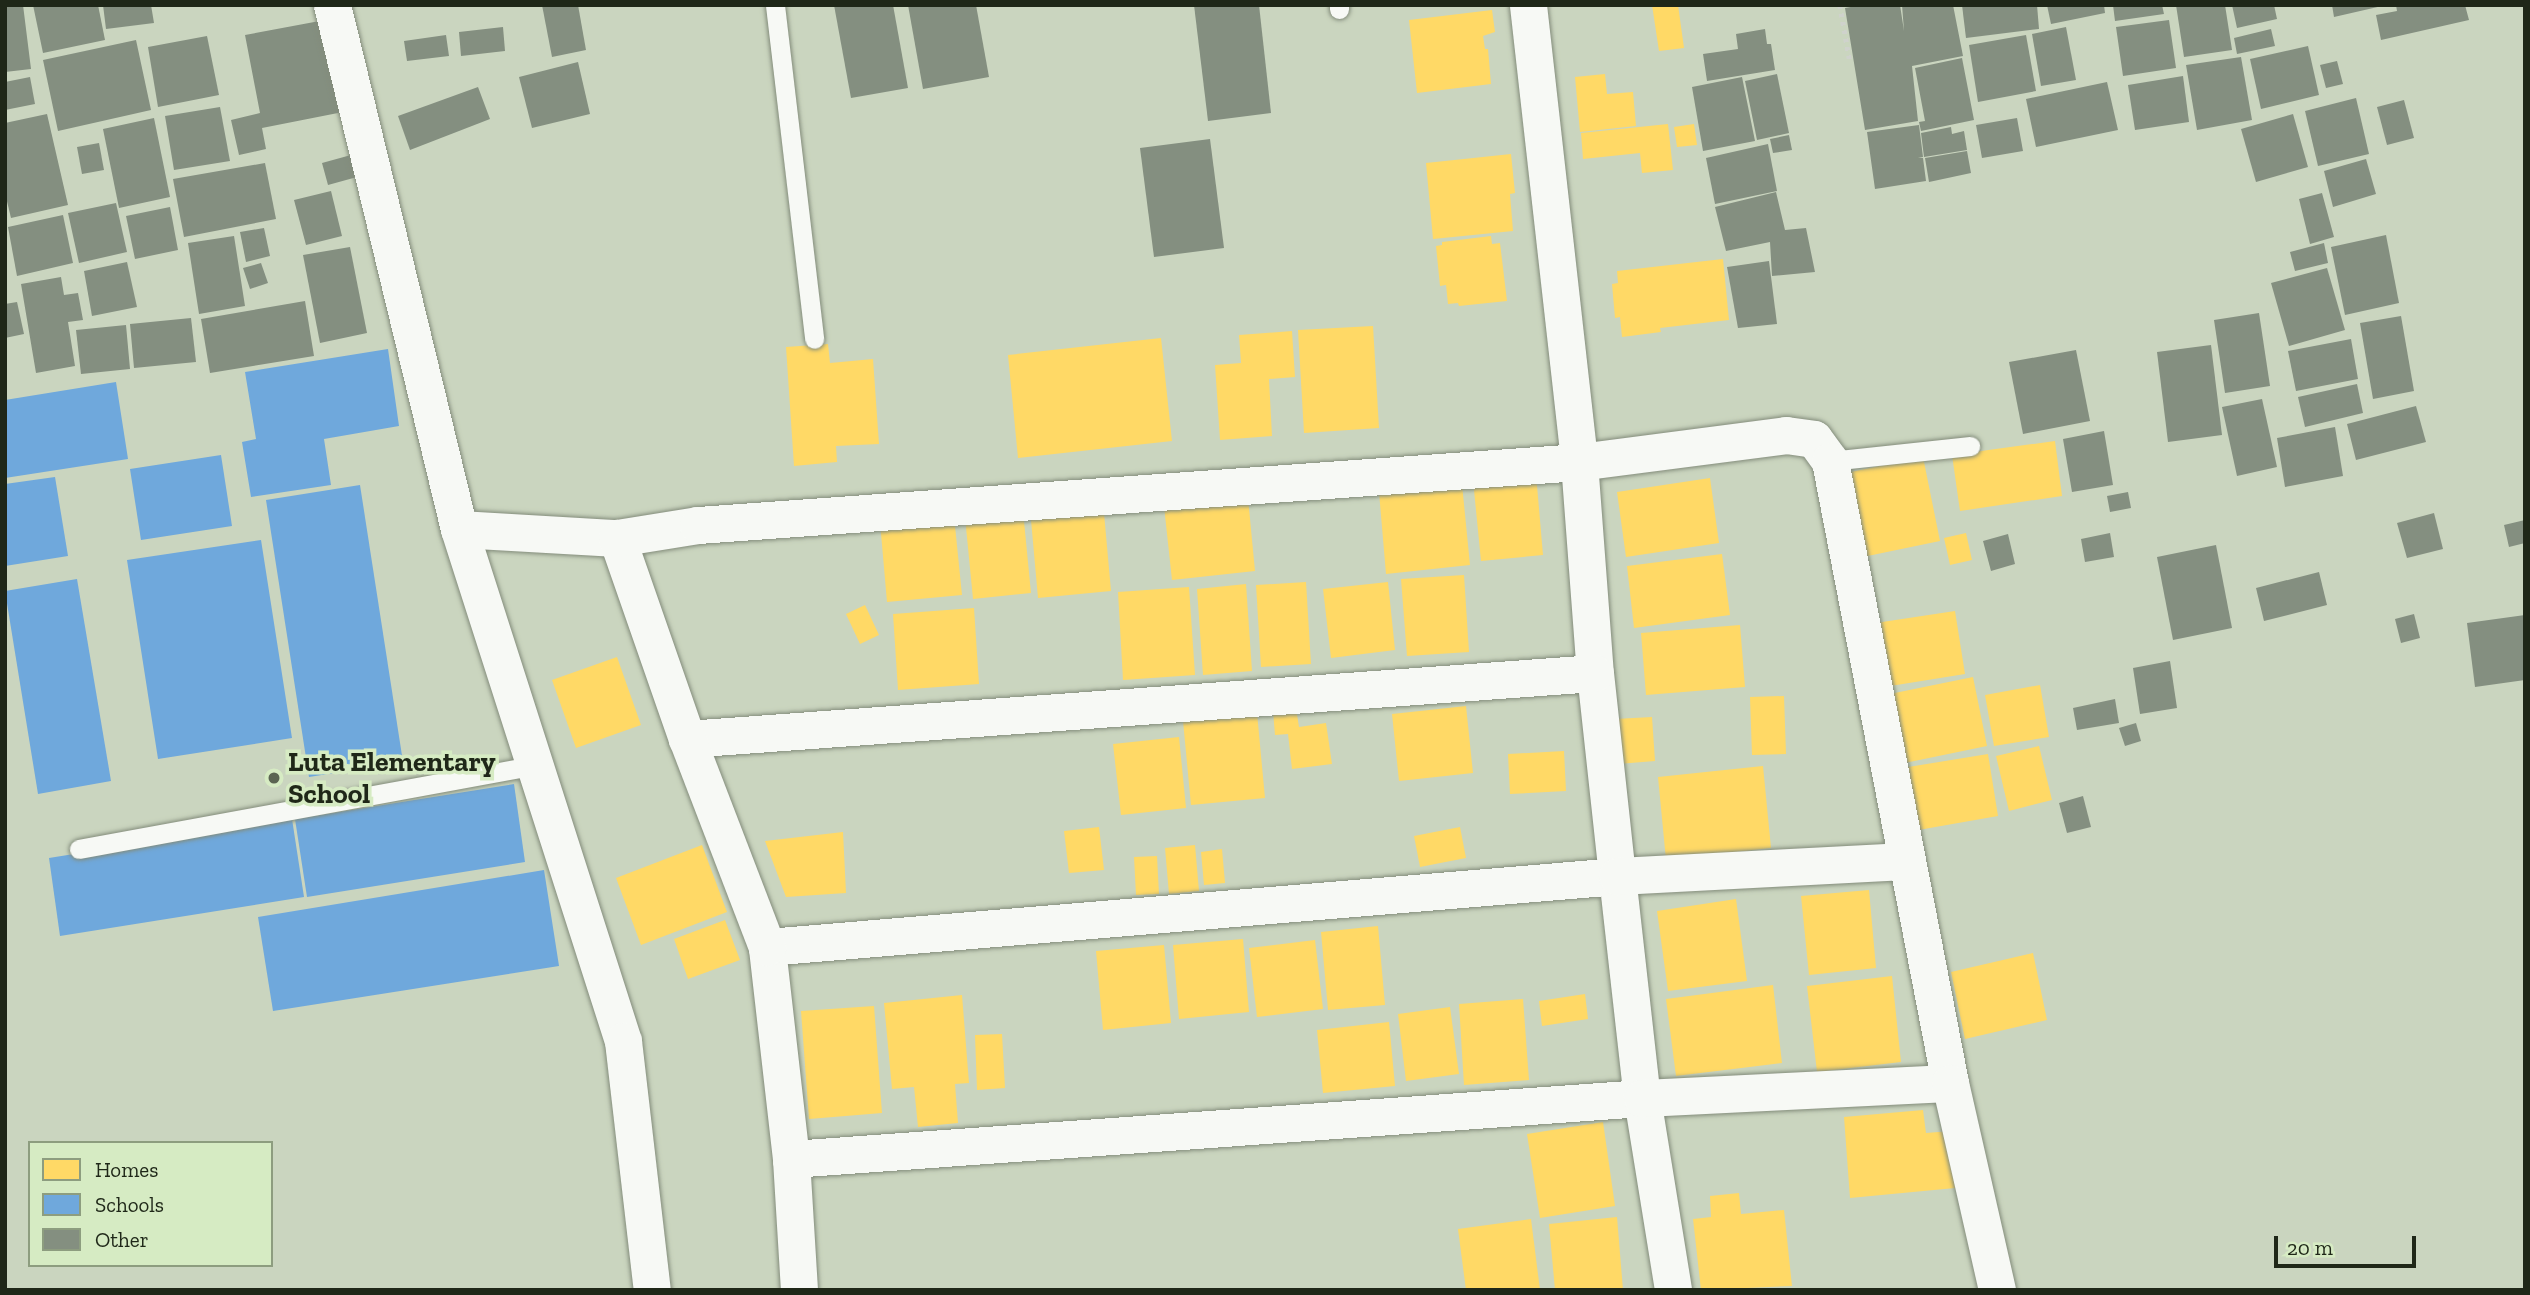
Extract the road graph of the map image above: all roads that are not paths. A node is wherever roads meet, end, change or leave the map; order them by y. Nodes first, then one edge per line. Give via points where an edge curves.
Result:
1 (332, 5) edge
2 (775, 5) edge
3 (1528, 5) edge
4 (814, 339) dead end
5 (1970, 446) dead end
6 (1579, 461) junction
7 (1830, 461) junction
8 (459, 529) junction
9 (617, 538) junction
10 (1595, 673) junction
11 (687, 739) junction
12 (535, 765) junction
13 (79, 849) dead end
14 (1906, 862) junction
15 (1617, 876) junction
16 (766, 947) junction
17 (1950, 1083) junction
18 (1642, 1098) junction
19 (791, 1159) junction
20 (652, 1290) edge
21 (799, 1290) edge
22 (1673, 1290) edge
23 (1997, 1290) edge

1 - 8 street
2 - 4 lane
3 - 6 street
5 - 7 lane
6 - 7 street via 1786,435 1815,439
6 - 9 street via 698,525
6 - 10 street
7 - 14 street
8 - 9 street
8 - 12 street
9 - 11 street
10 - 11 street
10 - 15 street
11 - 16 street
12 - 13 lane
12 - 20 street via 624,1041
14 - 15 street
14 - 17 street
15 - 16 street
15 - 18 street
16 - 19 street
17 - 18 street
17 - 23 street
18 - 19 street
18 - 22 street
19 - 21 street

